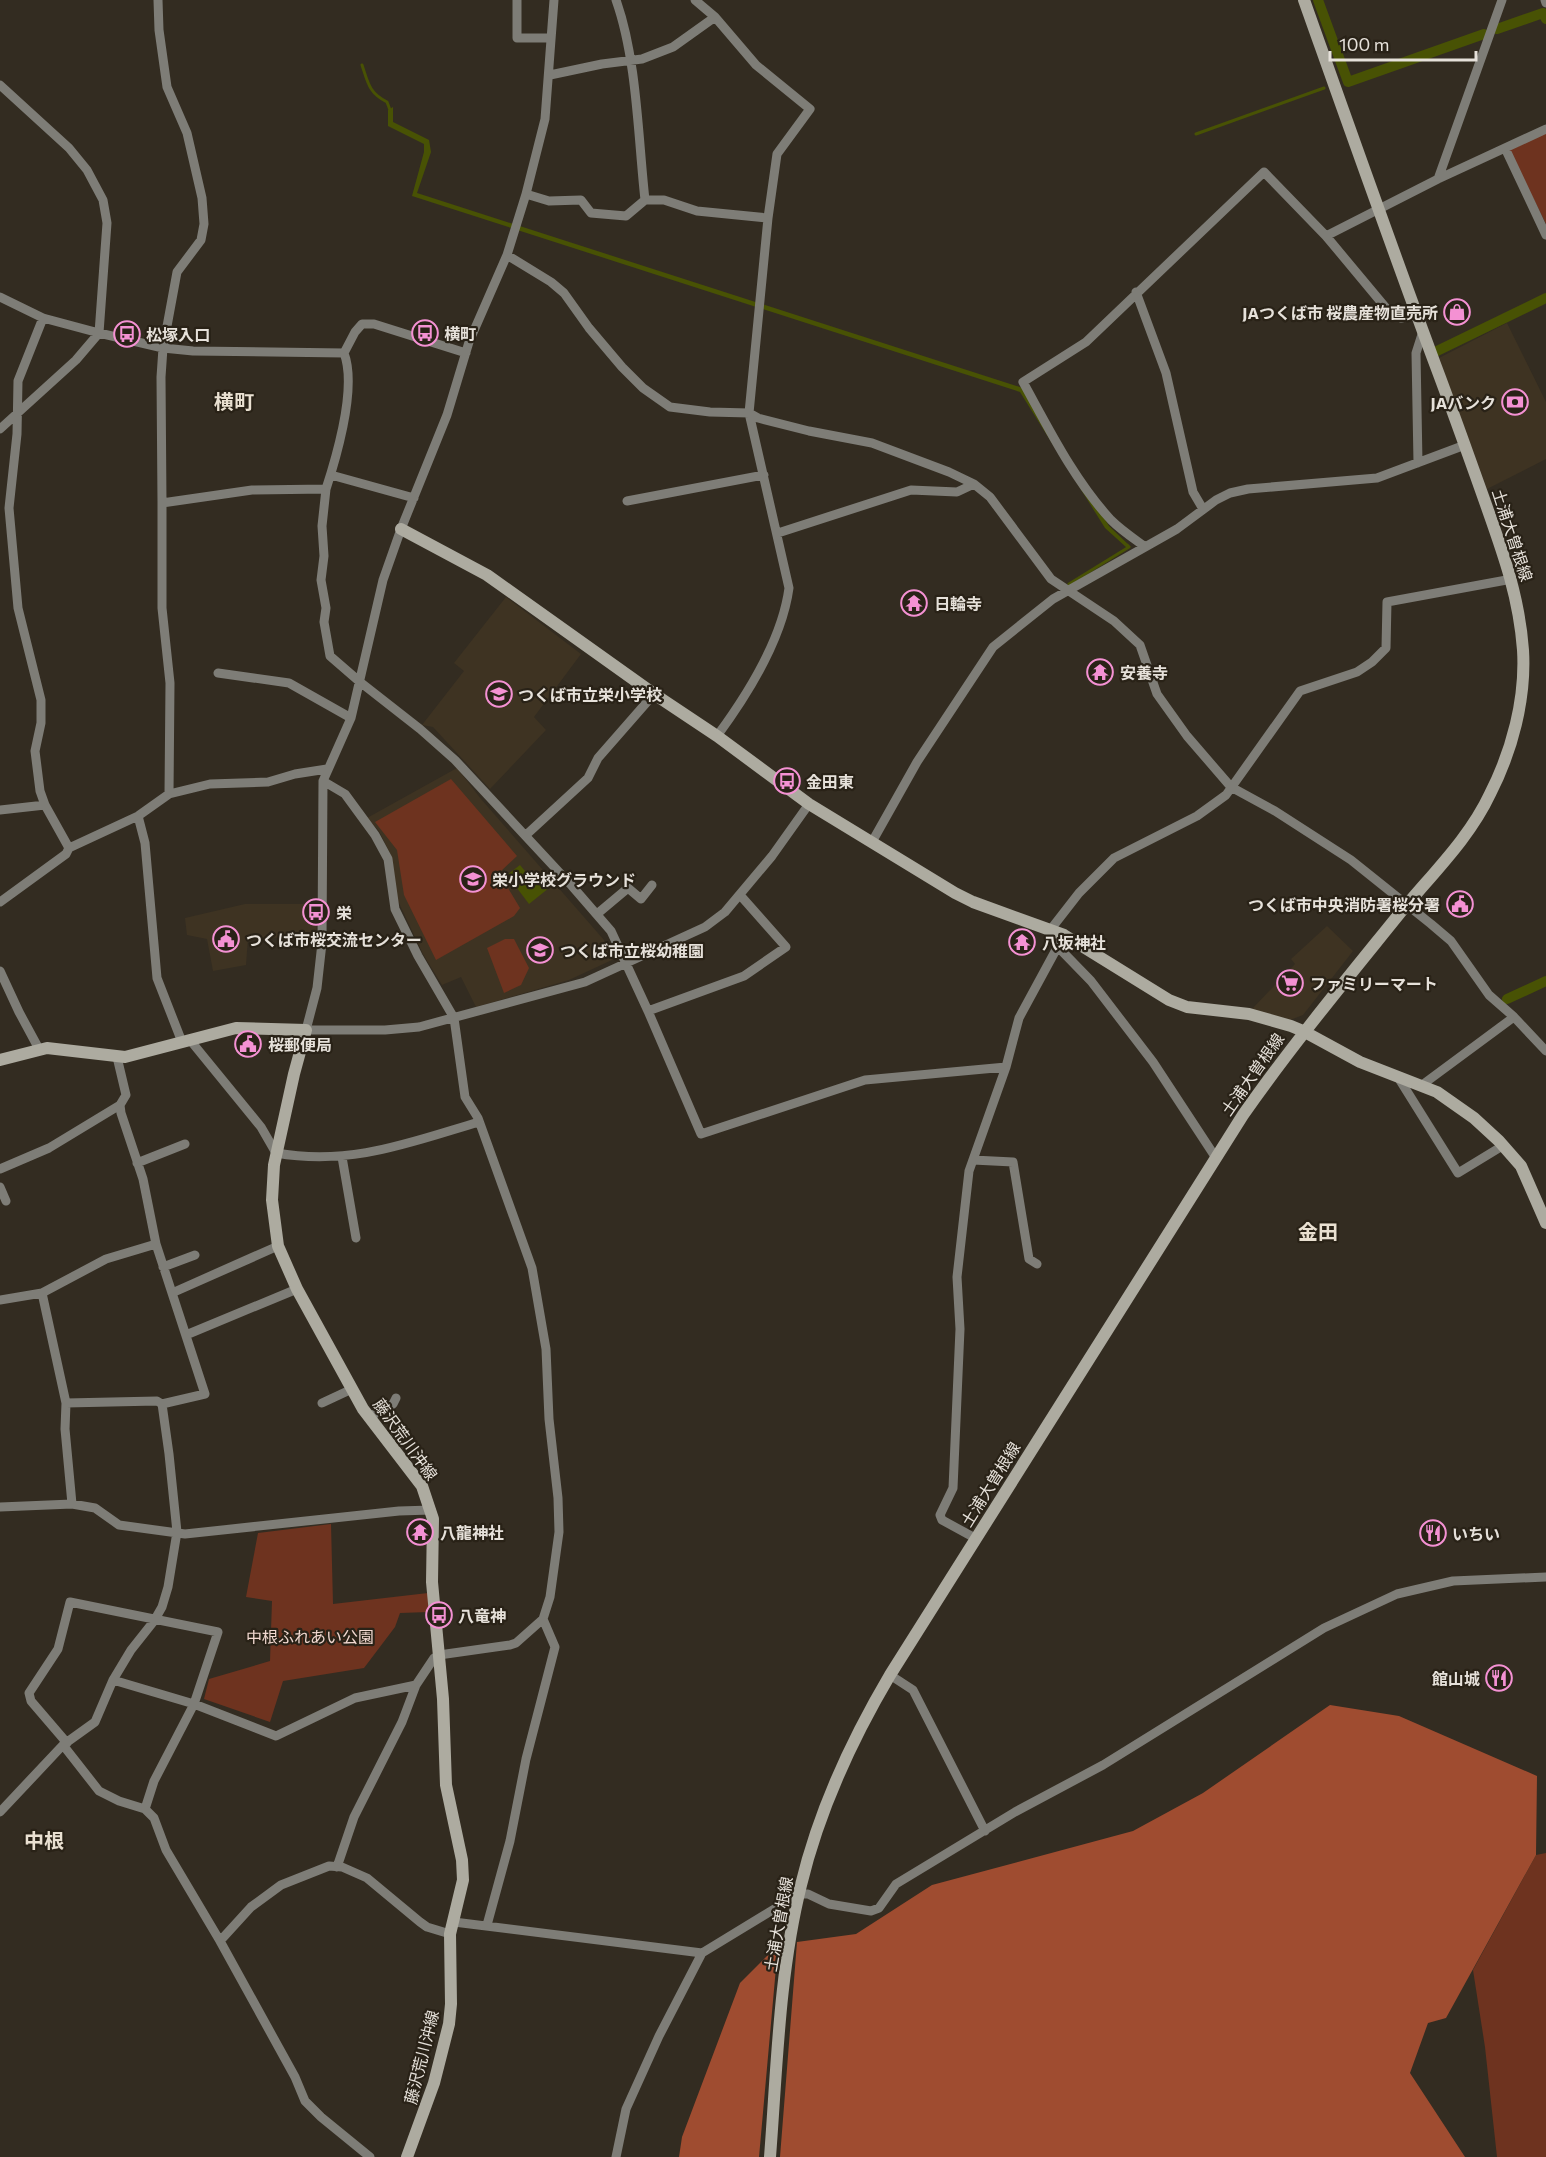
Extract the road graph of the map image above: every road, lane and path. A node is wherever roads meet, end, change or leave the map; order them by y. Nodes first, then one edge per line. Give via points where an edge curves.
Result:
1 (158, 0) edge
2 (517, 0) edge
3 (554, 0) edge
4 (616, 0) edge
5 (695, 0) edge
6 (1304, 0) edge
7 (1502, 0) edge
8 (715, 17) junction
9 (551, 38) junction
10 (630, 60) junction
11 (550, 75) junction
12 (0, 85) edge
13 (1546, 129) edge
14 (1505, 148) junction
15 (1438, 179) junction
16 (526, 194) junction
17 (645, 200) junction
18 (1379, 209) junction
19 (768, 218) junction
20 (1546, 235) edge
21 (1326, 236) junction
22 (507, 255) junction
23 (1137, 292) junction
24 (0, 297) edge
25 (1417, 315) junction
26 (43, 318) junction
27 (1423, 331) junction
28 (99, 333) junction
29 (163, 348) junction
30 (344, 353) junction
31 (466, 353) junction
32 (749, 413) junction
33 (18, 414) junction
34 (1, 428) edge
35 (1466, 445) junction
36 (1418, 463) junction
37 (331, 475) junction
38 (764, 475) junction
39 (974, 484) junction
40 (326, 489) junction
41 (414, 498) junction
42 (627, 501) dead end
43 (162, 502) junction
44 (1203, 509) junction
45 (401, 529) junction
46 (778, 533) junction
47 (1144, 546) junction
48 (1512, 579) junction
49 (1068, 592) junction
50 (218, 673) dead end
51 (360, 682) junction
52 (654, 694) junction
53 (351, 718) junction
54 (717, 736) junction
55 (327, 769) junction
56 (323, 781) junction
57 (1231, 787) junction
58 (169, 794) junction
59 (808, 804) junction
60 (45, 805) junction
61 (0, 810) edge
62 (138, 816) junction
63 (526, 835) junction
64 (872, 842) junction
65 (69, 848) junction
66 (652, 885) dead end
67 (740, 896) junction
68 (0, 902) edge
69 (1407, 905) junction
70 (597, 914) junction
71 (1051, 929) junction
72 (1064, 935) junction
73 (1057, 946) junction
74 (626, 964) junction
75 (0, 971) edge
76 (648, 1011) junction
77 (1514, 1017) junction
78 (454, 1018) junction
79 (306, 1030) junction
80 (1304, 1031) junction
81 (186, 1041) junction
82 (39, 1049) junction
83 (1546, 1051) edge
84 (117, 1057) junction
85 (0, 1060) edge
86 (1006, 1067) junction
87 (1398, 1076) junction
88 (1422, 1085) junction
89 (120, 1105) junction
90 (479, 1122) junction
91 (185, 1144) dead end
92 (1503, 1145) junction
93 (276, 1153) junction
94 (342, 1157) junction
95 (1216, 1158) junction
96 (973, 1160) junction
97 (137, 1163) junction
98 (0, 1169) edge
99 (0, 1187) edge
100 (6, 1201) dead end
101 (1546, 1223) edge
102 (356, 1238) dead end
103 (156, 1244) junction
104 (278, 1246) junction
105 (195, 1255) dead end
106 (1037, 1264) dead end
107 (163, 1267) junction
108 (297, 1288) junction
109 (42, 1293) junction
110 (172, 1293) junction
111 (0, 1300) edge
112 (186, 1335) junction
113 (352, 1389) junction
114 (396, 1398) dead end
115 (66, 1403) junction
116 (322, 1403) dead end
117 (162, 1404) junction
118 (369, 1417) junction
119 (72, 1504) junction
120 (0, 1507) edge
121 (431, 1509) junction
122 (177, 1532) junction
123 (975, 1538) junction
124 (1546, 1577) edge
125 (156, 1618) junction
126 (543, 1619) junction
127 (439, 1655) junction
128 (890, 1675) junction
129 (113, 1680) junction
130 (416, 1685) junction
131 (194, 1704) junction
132 (65, 1744) junction
133 (145, 1809) junction
134 (0, 1812) edge
135 (985, 1831) junction
136 (337, 1867) junction
137 (799, 1894) junction
138 (487, 1925) junction
139 (452, 1928) junction
140 (220, 1941) junction
141 (702, 1953) junction
142 (370, 2157) edge
143 (407, 2157) edge
144 (616, 2157) edge
145 (770, 2157) edge

1 - 29 street via 167,87 187,133 204,224 201,240 177,272
2 - 9 street via 517,38
3 - 9 street
4 - 10 street
5 - 8 street
6 - 18 main road, 土浦大曽根線
7 - 15 street
8 - 10 street via 673,47
8 - 19 street via 756,65 810,109 777,154
9 - 11 street
10 - 11 street
10 - 17 street
11 - 16 street via 545,119
12 - 28 street via 69,148 104,200 107,223
13 - 14 street
14 - 15 street
14 - 20 street
15 - 18 street
16 - 17 street via 549,201 581,200 591,213 626,216
16 - 22 street
17 - 19 street via 664,200 697,211
18 - 21 street
18 - 25 main road, 土浦大曽根線
19 - 32 street
21 - 23 street via 1264,172
21 - 25 street via 1391,314 1401,318
22 - 31 street
22 - 32 street via 564,293 622,367 643,388 670,406
23 - 44 street via 1166,373 1193,492
23 - 47 street via 1086,342 1023,382 1090,493 1114,522
24 - 26 street
25 - 27 main road, 土浦大曽根線
26 - 28 street
26 - 33 street via 18,381
27 - 35 main road, 土浦大曽根線
27 - 36 street via 1416,353
28 - 29 street
28 - 33 street
29 - 30 street
29 - 43 street
30 - 31 street via 362,324 374,324
30 - 37 street via 348,399
31 - 41 street via 447,415
32 - 38 street
32 - 39 street via 872,443
33 - 34 street
33 - 60 street via 9,508 18,608 41,700 35,752 39,791
35 - 36 street
35 - 48 main road, 土浦大曽根線
36 - 44 street via 1377,478 1248,489 1230,493
37 - 40 street
37 - 41 street
38 - 42 street
38 - 46 street
39 - 46 street via 957,492 911,490
39 - 49 street via 990,497 1051,579
40 - 43 street via 252,489
40 - 51 street via 321,579 324,622 330,656
41 - 45 street
43 - 58 street via 162,608 170,683
44 - 47 street via 1177,529
45 - 51 street via 383,580
45 - 52 main road via 487,575
46 - 54 street via 789,588 786,610 752,682
47 - 49 street
48 - 57 street via 1387,602 1386,648 1357,672 1300,691
48 - 69 main road, 土浦大曽根線 via 1523,652 1518,713 1509,750 1476,820
49 - 57 street via 1114,621 1140,645 1157,694
49 - 64 street via 1053,599 993,647 917,762
50 - 53 street via 289,683
51 - 53 street
51 - 63 street via 455,760
52 - 54 main road
52 - 63 street via 598,758 588,778
53 - 55 street
54 - 59 main road
55 - 56 street
55 - 58 street via 268,782 210,784
56 - 78 street via 345,794 388,859 395,909
56 - 79 street via 322,943 319,978
57 - 69 street via 1351,860
57 - 71 street via 1197,816 1114,858 1078,893
58 - 62 street
59 - 64 main road
59 - 67 street
60 - 61 street
60 - 65 street
62 - 65 street
62 - 81 street via 145,843 157,978
63 - 70 street
64 - 71 main road via 973,902
65 - 68 street
66 - 70 street via 641,899 628,888
67 - 74 street via 705,927
67 - 76 street via 786,947 744,976
69 - 77 street via 1451,941 1489,994
69 - 80 main road, 土浦大曽根線
70 - 74 street via 611,931
71 - 72 main road
72 - 73 street
72 - 80 main road via 1169,1000 1187,1007 1249,1014
73 - 86 street via 1019,1018
73 - 95 street via 1090,981 1153,1062
74 - 76 street
74 - 78 street via 585,982
75 - 82 street
76 - 86 street via 701,1134 865,1080
77 - 83 street
77 - 88 street
78 - 79 street via 385,1030
78 - 90 street via 465,1098
79 - 81 main road via 236,1028
79 - 93 main road, 藤沢荒川沖線
80 - 87 main road via 1360,1062
80 - 95 main road, 土浦大曽根線
81 - 84 main road
81 - 93 street via 261,1128
82 - 84 main road
82 - 85 main road
84 - 89 street via 126,1095
86 - 96 street
87 - 88 main road
87 - 92 street via 1458,1173
88 - 92 main road via 1455,1102
89 - 97 street
89 - 98 street via 49,1148
90 - 94 street via 380,1151
90 - 126 street via 532,1268 546,1349 559,1532
91 - 97 street
92 - 101 main road via 1521,1166
93 - 94 street
93 - 104 main road, 藤沢荒川沖線 via 272,1200
94 - 102 street
95 - 123 main road, 土浦大曽根線
96 - 106 street via 1013,1162 1029,1259
96 - 123 street via 957,1277 960,1329 953,1488 940,1515 942,1520
97 - 103 street
99 - 100 street
103 - 107 street
103 - 109 street via 106,1259
104 - 108 main road, 藤沢荒川沖線
104 - 110 street
105 - 107 street
107 - 110 street
108 - 112 street
108 - 113 main road, 藤沢荒川沖線
109 - 111 street
109 - 115 street
110 - 112 street
112 - 117 street via 205,1394
113 - 116 street
113 - 118 main road, 藤沢荒川沖線
114 - 118 street via 393,1404
115 - 117 street
115 - 119 street
117 - 122 street
118 - 121 main road, 藤沢荒川沖線 via 418,1479
119 - 120 street
119 - 122 street via 95,1509 119,1525
121 - 122 street
121 - 127 main road, 藤沢荒川沖線
122 - 125 street via 168,1587
123 - 128 main road, 土浦大曽根線
124 - 135 street via 1453,1581 1397,1594 1366,1608 1324,1628 1103,1765
125 - 129 street via 130,1650
125 - 131 street via 218,1632
125 - 132 street via 70,1602 58,1649 29,1694
126 - 127 street via 516,1643
126 - 138 street via 555,1647
127 - 130 street
127 - 139 main road, 藤沢荒川沖線 via 446,1785 463,1872
128 - 135 street via 913,1690
128 - 137 main road, 土浦大曽根線 via 839,1771
129 - 131 street
129 - 132 street via 95,1722
130 - 131 street via 355,1698 276,1736
130 - 136 street via 402,1722 354,1817
131 - 133 street via 154,1781
132 - 133 street via 99,1791
132 - 134 street
133 - 140 street via 154,1818 166,1850
135 - 137 street via 896,1884 879,1908 871,1911
136 - 139 street via 367,1878 427,1927
136 - 140 street via 329,1866 281,1885 251,1907
137 - 141 street
137 - 145 main road, 土浦大曽根線 via 786,1967
138 - 139 street
138 - 141 street
139 - 143 main road, 藤沢荒川沖線 via 449,2024 431,2091
140 - 142 street via 305,2101
141 - 144 street via 626,2109

